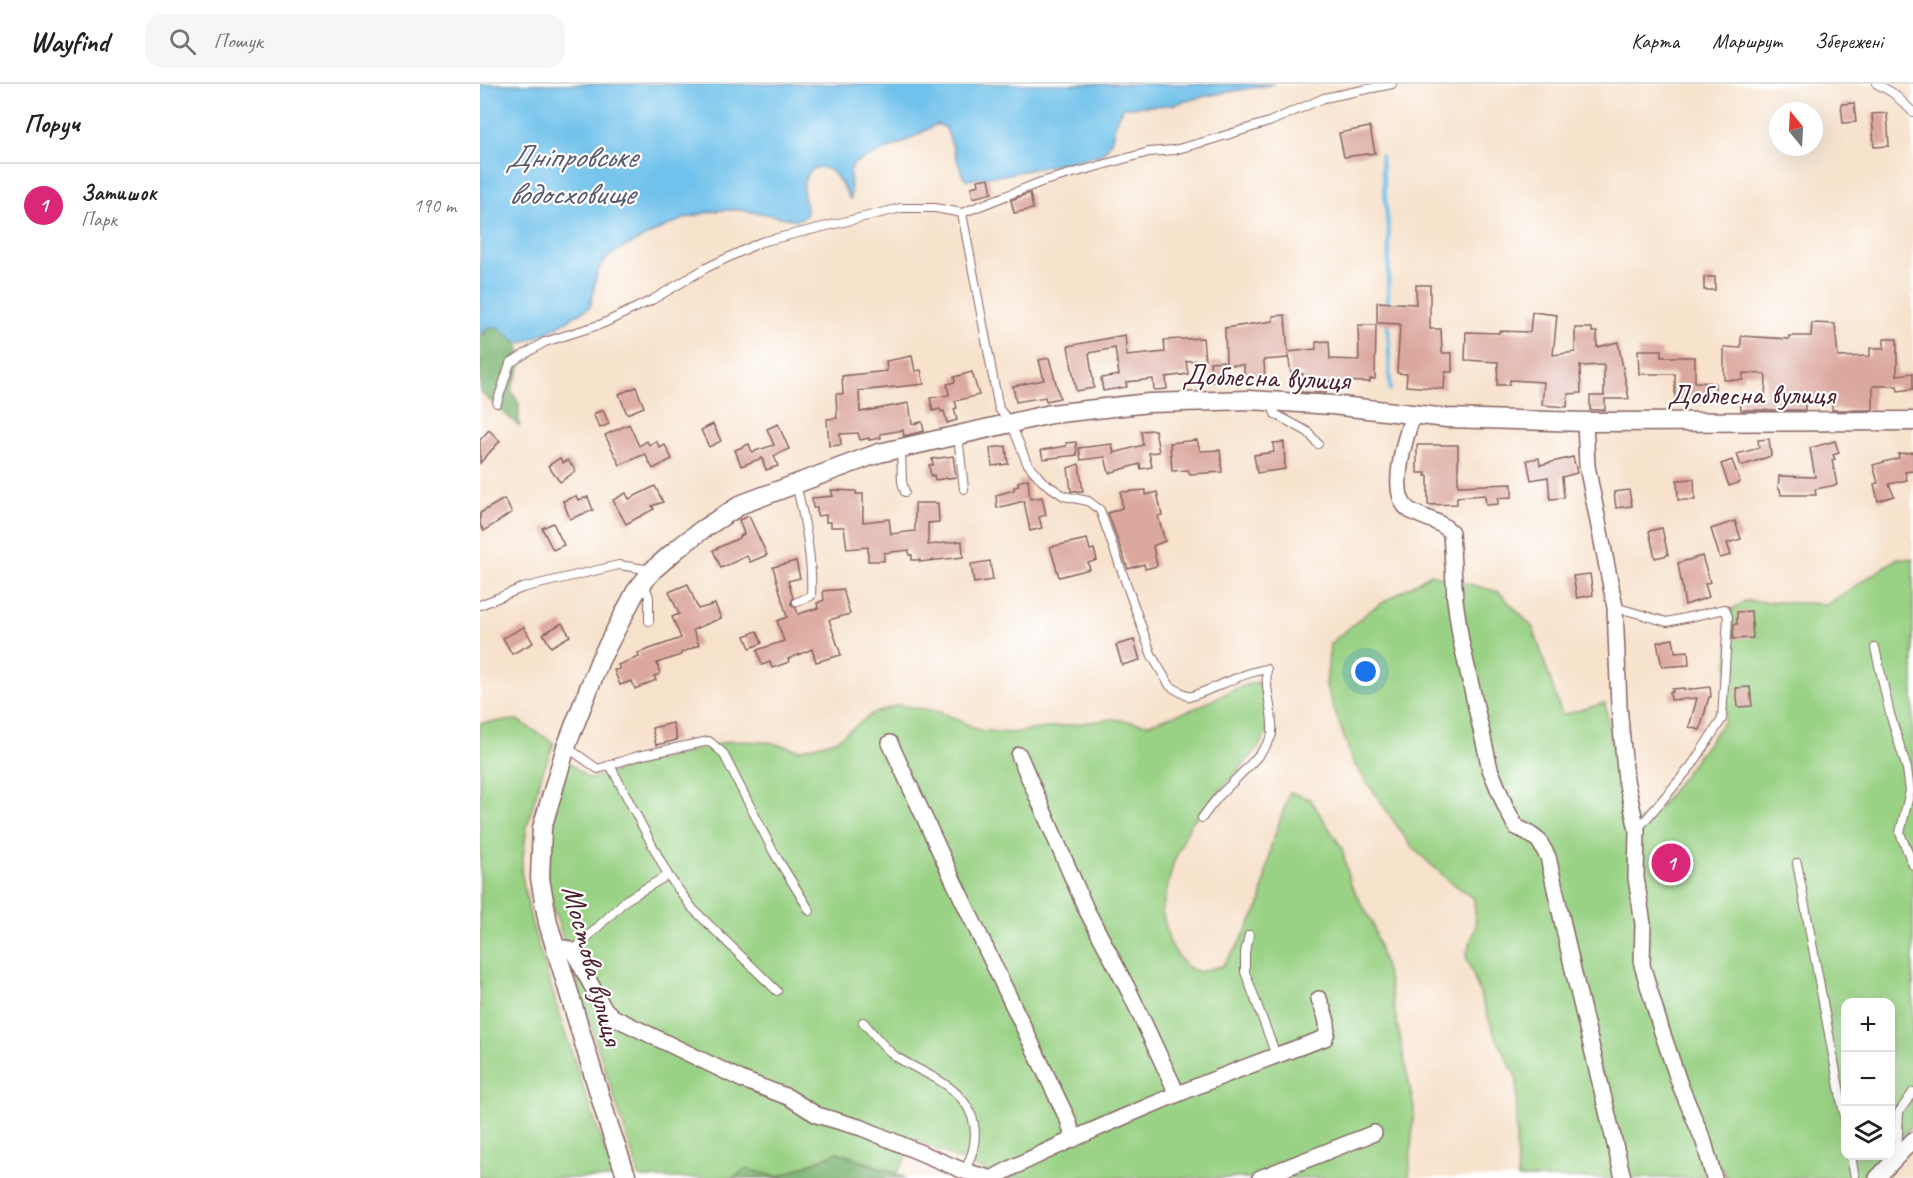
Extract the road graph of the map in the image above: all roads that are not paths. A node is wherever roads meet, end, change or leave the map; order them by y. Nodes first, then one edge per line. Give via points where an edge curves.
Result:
1 (1392, 84) edge
2 (1877, 84) edge
3 (1913, 112) edge
4 (962, 213) junction
5 (1270, 401) junction
6 (497, 403) dead end
7 (1413, 415) junction
8 (1913, 421) edge
9 (1585, 422) junction
10 (1011, 423) junction
11 (958, 435) junction
12 (1318, 444) dead end
13 (901, 448) junction
14 (796, 484) junction
15 (964, 489) dead end
16 (905, 492) dead end
17 (649, 576) junction
18 (797, 602) dead end
19 (480, 606) edge
20 (1615, 607) junction
21 (649, 621) dead end
22 (1875, 648) dead end
23 (890, 743) dead end
24 (567, 747) junction
25 (1019, 755) dead end
26 (610, 765) junction
27 (1202, 818) dead end
28 (1637, 830) junction
29 (1797, 863) dead end
30 (1913, 865) edge
31 (668, 875) junction
32 (810, 911) dead end
33 (1249, 935) dead end
34 (564, 950) junction
35 (777, 992) dead end
36 (1319, 999) dead end
37 (863, 1022) dead end
38 (1276, 1055) junction
39 (1913, 1092) edge
40 (1175, 1095) junction
41 (1842, 1106) edge
42 (1374, 1132) dead end
43 (1074, 1139) junction
44 (1913, 1140) edge
45 (1896, 1155) junction
46 (1852, 1160) edge
47 (963, 1175) edge
48 (1709, 1176) edge
49 (627, 1178) edge
50 (991, 1178) edge
51 (1260, 1178) edge
52 (1623, 1178) edge
53 (1855, 1178) edge
54 (1877, 1178) edge

1 - 4 lane via 1324,98 1269,122 1207,141 1149,152 1041,182
2 - 3 lane
4 - 6 lane via 901,207 761,242 652,300 612,319 545,342 510,363
4 - 10 lane via 999,409
5 - 7 street, Доблесна вулиця
5 - 10 street, Доблесна вулиця via 1149,403 1051,414
5 - 12 lane via 1275,414 1308,432
7 - 9 street, Доблесна вулиця
7 - 52 street via 1404,438 1398,484 1401,500 1408,510 1443,524 1451,532 1461,641 1490,769 1516,827 1539,841 1548,857
8 - 9 street, Доблесна вулиця
9 - 20 street via 1587,466
10 - 11 street, Доблесна вулиця
10 - 27 lane via 1027,464 1042,481 1064,496 1088,501 1100,510 1152,656 1170,686 1189,697 1267,669 1265,683 1272,736
11 - 13 street, Доблесна вулиця
11 - 15 lane
13 - 14 street, Доблесна вулиця
13 - 16 lane
14 - 17 street, Доблесна вулиця via 742,504 703,529
14 - 18 lane via 812,580 812,596
17 - 19 lane via 619,565 522,588
17 - 21 lane
17 - 24 street, Мостова вулиця via 636,591 600,660
20 - 28 street via 1626,780
20 - 28 lane via 1666,622 1725,609 1728,617 1722,719 1692,765
22 - 30 lane via 1907,769 1910,790 1900,832
23 - 43 street
24 - 26 lane via 597,769
24 - 34 street, Мостова вулиця via 542,828 540,878
25 - 40 street via 1069,872 1130,993
26 - 31 lane
26 - 32 lane via 709,741 723,753 774,853
28 - 48 street via 1642,965 1660,1029 1704,1142
29 - 41 lane
31 - 34 lane via 626,900
31 - 35 lane via 693,909
33 - 38 lane via 1245,972
34 - 47 street via 613,1017 743,1080 788,1097 818,1115 862,1128
34 - 49 street, Мостова вулиця via 608,1123
36 - 38 street via 1327,1019 1325,1038
37 - 47 lane via 893,1055 957,1094 966,1105 976,1139
38 - 40 street
39 - 45 lane via 1899,1112
40 - 43 street
42 - 51 street
43 - 50 street
44 - 45 street
45 - 54 street
46 - 53 lane
47 - 50 street

